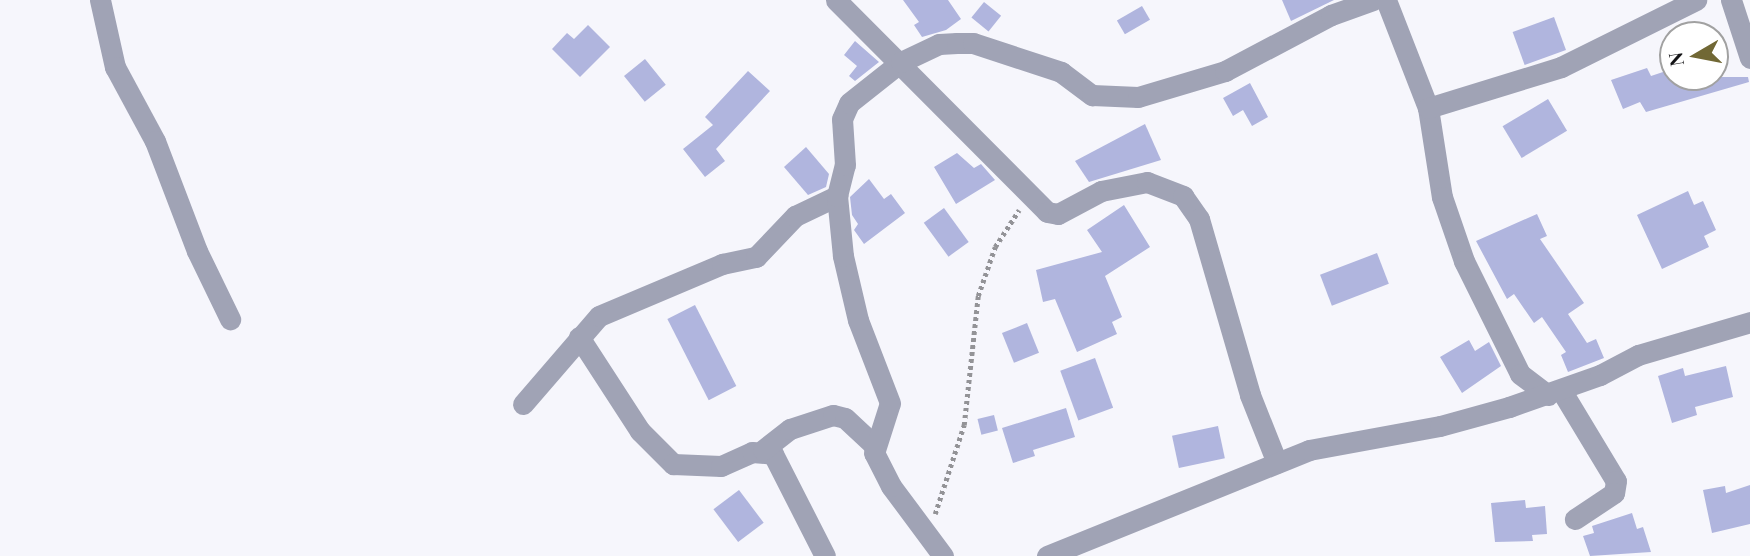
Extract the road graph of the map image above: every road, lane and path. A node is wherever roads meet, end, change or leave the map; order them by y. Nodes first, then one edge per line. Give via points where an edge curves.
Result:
1 (100, 0) edge
2 (836, 0) edge
3 (1373, 0) edge
4 (1386, 0) edge
5 (1696, 0) edge
6 (1740, 11) edge
7 (1750, 58) edge
8 (901, 62) junction
9 (1428, 108) junction
10 (837, 196) junction
11 (1031, 199) junction
12 (230, 319) dead end
13 (1750, 323) edge
14 (579, 337) junction
15 (1554, 392) junction
16 (523, 404) dead end
17 (874, 445) junction
18 (763, 450) junction
19 (1277, 463) junction
20 (1575, 519) dead end
21 (926, 534) junction
22 (825, 556) edge
23 (943, 556) edge
24 (1047, 556) edge

1 - 12 street via 115,67 155,141 197,251
2 - 8 street
3 - 8 street via 1331,15 1225,71 1138,97 1091,95 1061,72 973,43 939,44
4 - 9 street
5 - 9 street via 1561,67
6 - 7 street
8 - 10 street via 845,109 845,165
8 - 11 street
9 - 15 street via 1442,197 1464,261 1520,373
10 - 14 street via 796,216 763,254 722,264 611,308
10 - 17 street via 850,292 890,402 888,419
11 - 19 street via 1058,214 1101,191 1126,185 1147,182 1183,196 1199,219 1250,395
11 - 21 path via 1017,211 986,272 973,323 964,425 945,491
13 - 15 street via 1638,355
14 - 16 street
14 - 18 street via 640,431 673,464 721,466
15 - 19 street via 1440,426 1333,443
15 - 20 street via 1616,481 1614,493
17 - 18 street via 845,418 833,415 790,429
17 - 21 street via 891,486
18 - 22 street via 780,465
19 - 24 street
21 - 23 street

